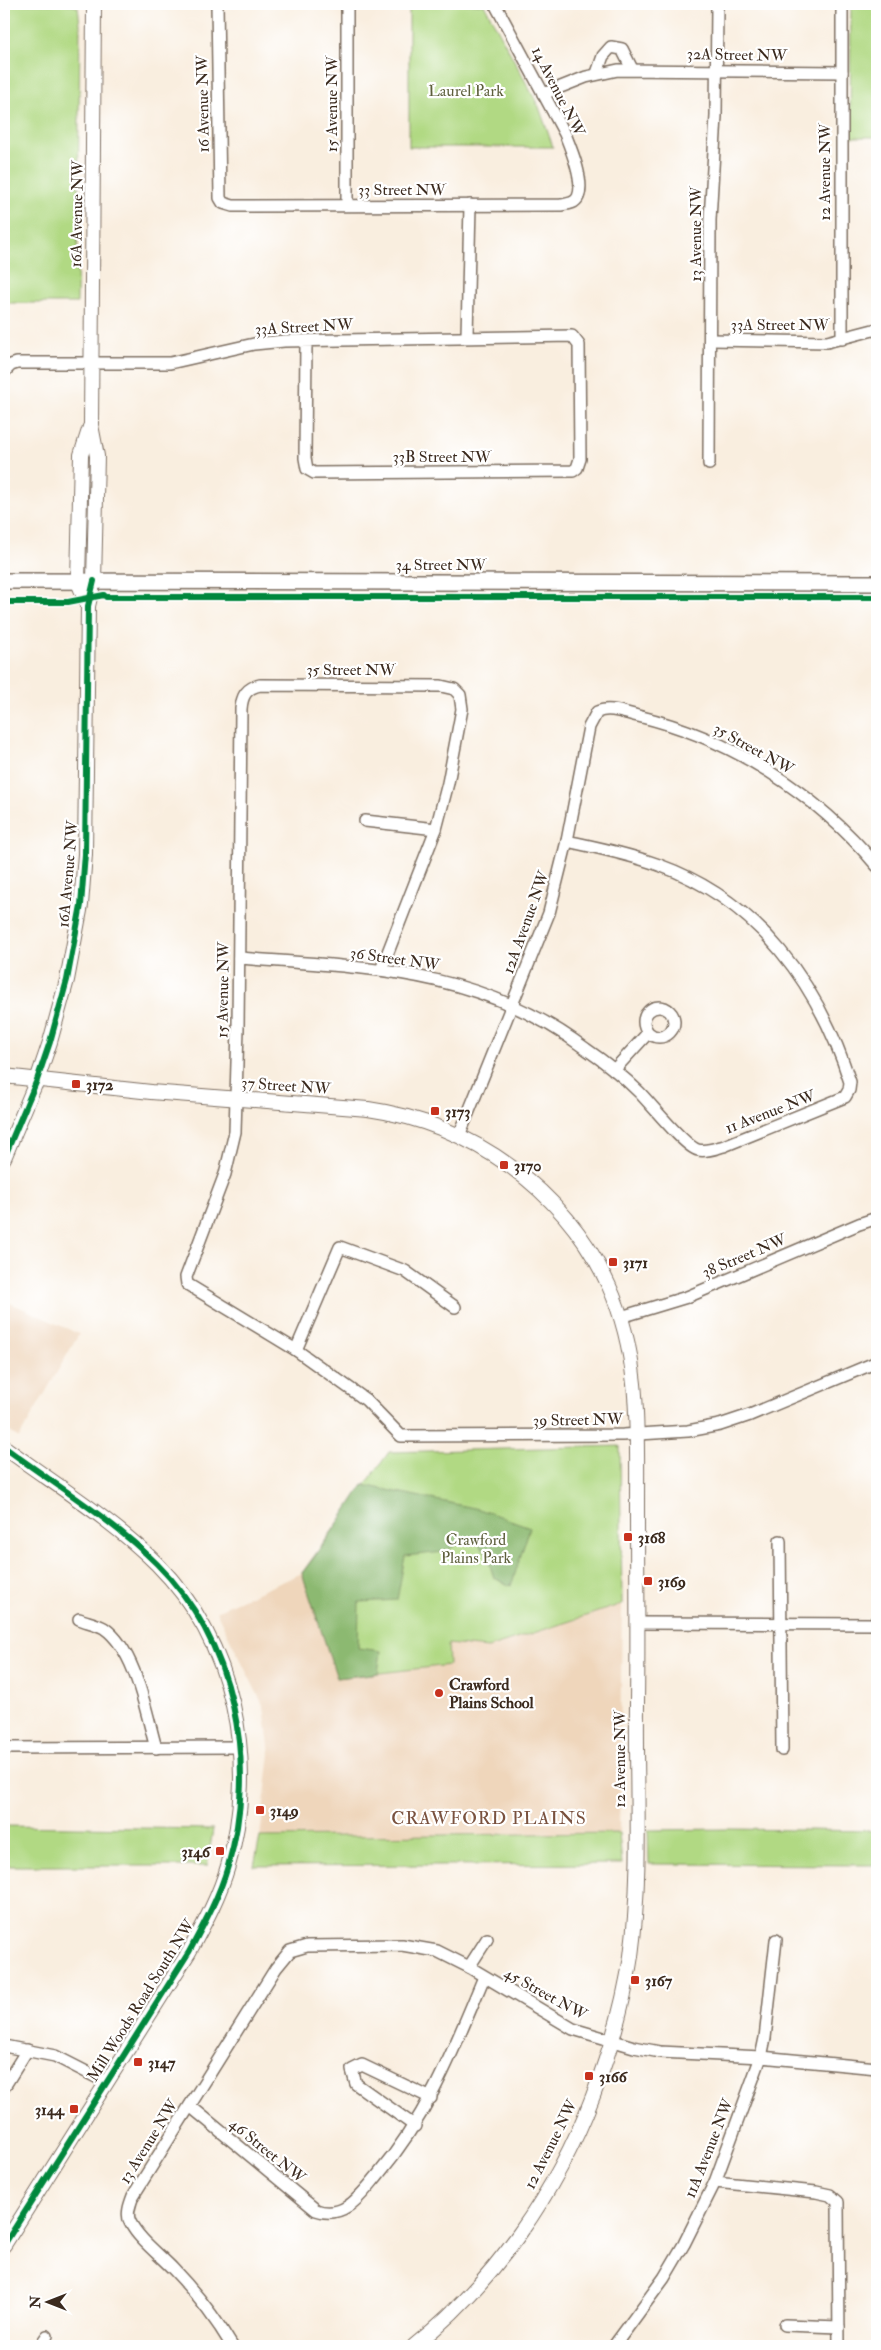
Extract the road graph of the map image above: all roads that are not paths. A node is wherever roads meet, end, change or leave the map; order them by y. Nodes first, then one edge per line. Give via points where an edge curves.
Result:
1 (94, 4) edge
2 (217, 4) edge
3 (347, 4) edge
4 (496, 4) edge
5 (717, 4) edge
6 (842, 4) edge
7 (632, 69) junction
8 (717, 70) junction
9 (842, 72) junction
10 (597, 73) junction
11 (543, 94) junction
12 (578, 197) joint
13 (223, 203) joint
14 (347, 205) junction
15 (470, 205) junction
16 (877, 329) edge
17 (467, 336) junction
18 (842, 339) junction
19 (711, 340) junction
20 (306, 341) junction
21 (92, 363) junction
22 (5, 370) edge
23 (90, 424) junction
24 (710, 464) dead end
25 (577, 468) joint
26 (94, 581) junction
27 (4, 582) edge
28 (78, 582) junction
29 (877, 583) edge
30 (88, 606) junction
31 (246, 692) joint
32 (597, 712) joint
33 (365, 821) dead end
34 (436, 829) junction
35 (567, 841) junction
36 (874, 863) edge
37 (239, 958) junction
38 (381, 970) junction
39 (512, 1006) junction
40 (648, 1033) dead end
41 (614, 1070) junction
42 (4, 1076) edge
43 (37, 1080) junction
44 (237, 1099) junction
45 (459, 1136) junction
46 (697, 1150) joint
47 (4, 1158) edge
48 (545, 1195) joint
49 (877, 1218) edge
50 (185, 1281) joint
51 (455, 1307) dead end
52 (621, 1317) junction
53 (296, 1350) junction
54 (877, 1362) edge
55 (637, 1434) junction
56 (4, 1447) edge
57 (780, 1541) dead end
58 (79, 1619) dead end
59 (638, 1623) junction
60 (781, 1624) junction
61 (877, 1624) edge
62 (240, 1747) junction
63 (4, 1748) edge
64 (156, 1748) junction
65 (782, 1750) dead end
66 (487, 1939) dead end
67 (776, 1940) dead end
68 (295, 1948) joint
69 (469, 1967) junction
70 (484, 1977) junction
71 (612, 2042) junction
72 (4, 2046) edge
73 (27, 2050) junction
74 (761, 2057) junction
75 (877, 2068) edge
76 (106, 2082) junction
77 (4, 2087) edge
78 (431, 2098) junction
79 (190, 2106) junction
80 (415, 2126) junction
81 (715, 2182) junction
82 (4, 2246) edge
83 (786, 2325) dead end
84 (839, 2327) junction
85 (47, 2336) dead end
86 (40, 2346) edge
87 (232, 2346) edge
88 (414, 2346) edge
89 (614, 2346) edge
90 (838, 2346) edge

1 - 21 street, 16A Avenue NW
2 - 13 street, 16 Avenue NW via 220,198
3 - 14 street, 15 Avenue NW
4 - 11 street, 14 Avenue NW
5 - 8 street, 13 Avenue NW
6 - 9 street, 12 Avenue NW
7 - 8 street, 32A Street NW
7 - 10 street, 32A Street NW
7 - 10 street via 622,49 611,47 603,56
8 - 9 street, 32A Street NW
8 - 19 street, 13 Avenue NW via 710,220
9 - 18 street, 12 Avenue NW
10 - 11 street, 32A Street NW
11 - 12 street, 14 Avenue NW via 573,154 578,174
12 - 15 street, 33 Street NW via 573,203 561,205
13 - 14 street, 33 Street NW via 233,206
14 - 15 street, 33 Street NW
15 - 17 street
16 - 18 street, 33A Street NW
17 - 20 street, 33A Street NW
17 - 25 street, 33A Street NW via 572,336 576,339 579,345 581,415
18 - 19 street, 33A Street NW via 827,342
19 - 24 street, 13 Avenue NW
20 - 21 street, 33A Street NW via 254,344 170,363
20 - 25 street, 33B Street NW via 307,469 314,473 573,471
21 - 22 street, 33A Street NW via 17,363
21 - 23 street, 16A Avenue NW
23 - 26 street, 16A Avenue NW via 97,456
23 - 28 street, 16A Avenue NW via 81,455
26 - 28 main road, 34 Street NW
26 - 29 main road, 34 Street NW
26 - 30 street, 16A Avenue NW
27 - 28 main road, 34 Street NW
28 - 30 street, 16A Avenue NW
30 - 43 street, 16A Avenue NW via 85,854 81,905 67,980
31 - 34 street, 35 Street NW via 260,685 441,686 457,691 462,704
31 - 37 street, 15 Avenue NW via 241,709
32 - 35 street, 12A Avenue NW via 589,727
32 - 36 street, 35 Street NW via 606,709 660,722 740,755 815,805
33 - 34 street
34 - 38 street
35 - 39 street, 12A Avenue NW via 549,913
35 - 46 street, 11 Avenue NW via 626,854 674,871 716,894 752,922 784,953 818,1003 844,1063 850,1082 845,1097 724,1146
37 - 38 street, 36 Street NW
37 - 44 street, 15 Avenue NW
38 - 39 street, 36 Street NW via 441,980
39 - 41 street, 36 Street NW via 552,1026
39 - 45 street, 12A Avenue NW
40 - 41 street
41 - 46 street, 36 Street NW via 684,1141
42 - 43 street, 37 Street NW
43 - 44 street, 37 Street NW
43 - 47 street, 16A Avenue NW
44 - 45 street, 37 Street NW via 381,1111
44 - 50 street, 15 Avenue NW via 229,1161
45 - 48 street, 37 Street NW via 513,1168
48 - 52 street, 12 Avenue NW via 593,1257
49 - 52 street, 38 Street NW via 687,1297
50 - 53 street, 39 Street NW
51 - 53 street via 405,1271 340,1247
52 - 55 street, 12 Avenue NW via 636,1385
53 - 55 street, 39 Street NW via 366,1400 401,1436
54 - 55 street, 39 Street NW via 731,1422 681,1432
55 - 59 street, 12 Avenue NW
56 - 62 street, Mill Woods Road South NW via 123,1534 157,1564 178,1589 205,1630 222,1668 234,1708
57 - 60 street
58 - 64 street via 103,1628 114,1637 134,1668
59 - 60 street
59 - 71 street, 12 Avenue NW via 636,1912 624,1995
60 - 61 street
60 - 65 street
62 - 64 street
62 - 76 street, Mill Woods Road South NW via 238,1820 232,1854 218,1895 189,1952
63 - 64 street
66 - 69 street
67 - 74 street, 11A Avenue NW
68 - 69 street, 45 Street NW via 417,1946 437,1951
68 - 79 street, 13 Avenue NW via 276,1968
69 - 70 street, 45 Street NW
70 - 71 street, 45 Street NW via 573,2029
70 - 78 street
71 - 74 street, 45 Street NW via 660,2052
71 - 88 street, 12 Avenue NW via 594,2095 554,2182 507,2251 462,2303
72 - 73 street
73 - 76 street via 64,2060
73 - 77 street
74 - 75 street, 45 Street NW
74 - 81 street, 11A Avenue NW
76 - 82 street, Mill Woods Road South NW
78 - 80 street
78 - 80 street via 362,2065 352,2070 356,2084
79 - 80 street, 46 Street NW via 316,2210 328,2214 347,2207 394,2156
79 - 87 street, 13 Avenue NW via 133,2196 129,2220 140,2236 183,2279
81 - 84 street via 816,2192 830,2195 838,2202
81 - 89 street, 11A Avenue NW via 675,2261
83 - 84 street
84 - 90 street
85 - 86 street

